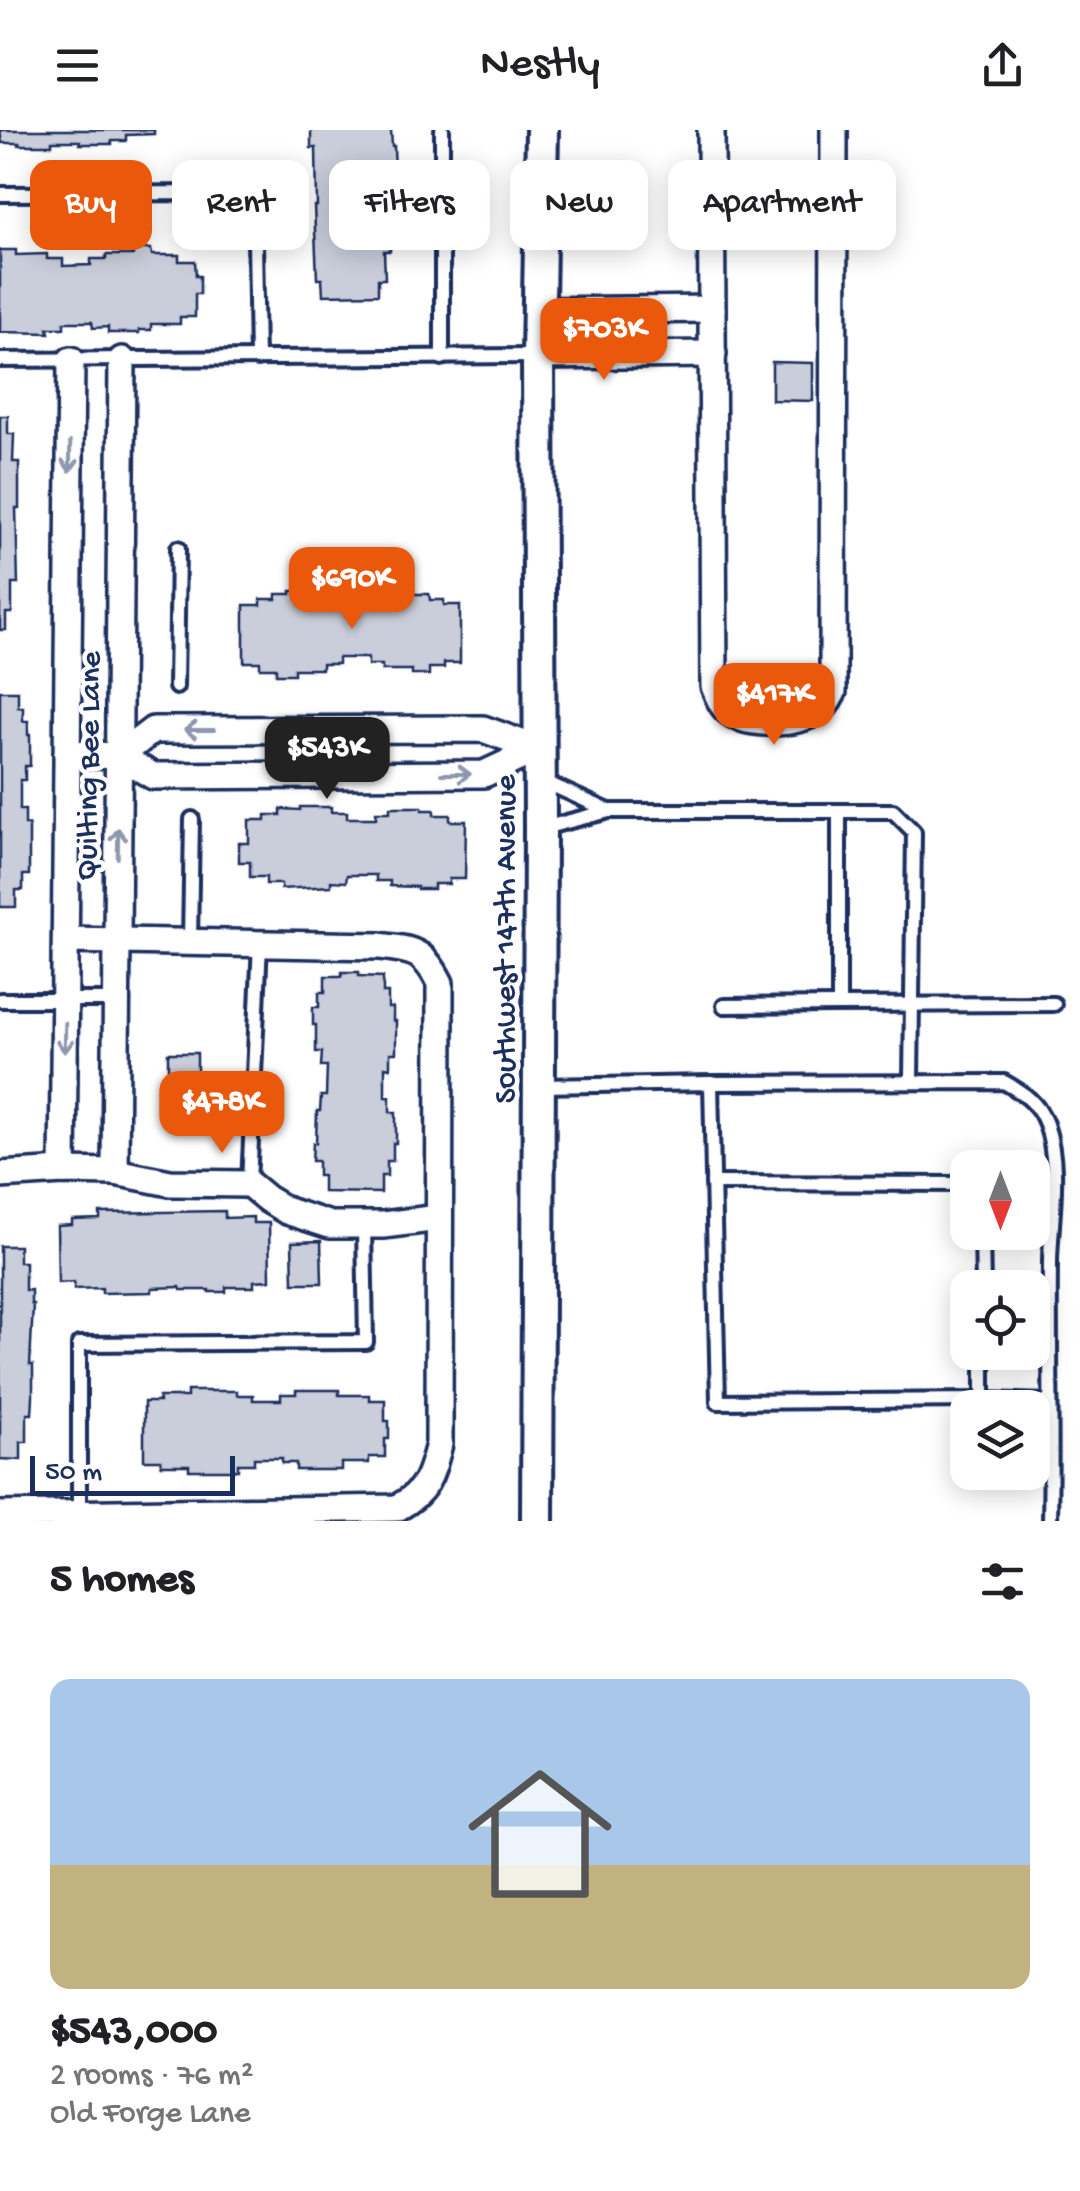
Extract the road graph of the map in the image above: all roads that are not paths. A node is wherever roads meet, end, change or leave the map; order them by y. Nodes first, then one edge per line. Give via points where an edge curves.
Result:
1 (442, 130) edge
2 (542, 130) edge
3 (712, 130) edge
4 (834, 130) edge
5 (0, 194) edge
6 (712, 309) junction
7 (539, 310) junction
8 (713, 354) junction
9 (538, 356) junction
10 (442, 358) junction
11 (258, 359) junction
12 (0, 360) edge
13 (71, 360) junction
14 (122, 360) junction
15 (178, 548) dead end
16 (176, 687) dead end
17 (67, 754) junction
18 (119, 756) junction
19 (538, 764) junction
20 (609, 811) junction
21 (839, 811) junction
22 (192, 818) dead end
23 (540, 829) junction
24 (66, 940) junction
25 (117, 940) junction
26 (190, 942) junction
27 (260, 943) junction
28 (0, 1000) edge
29 (65, 1000) junction
30 (116, 1000) junction
31 (1054, 1004) dead end
32 (839, 1005) junction
33 (912, 1005) junction
34 (724, 1006) dead end
35 (911, 1082) junction
36 (711, 1083) junction
37 (538, 1086) junction
38 (63, 1172) junction
39 (114, 1172) junction
40 (0, 1175) edge
41 (713, 1183) junction
42 (249, 1184) junction
43 (950, 1184) edge
44 (439, 1218) junction
45 (364, 1225) junction
46 (1050, 1390) edge
47 (950, 1400) edge
48 (1050, 1490) edge
49 (79, 1514) junction
50 (0, 1515) edge
51 (537, 1521) edge
52 (1050, 1521) edge

1 - 10 lane
2 - 7 street, Southwest 147th Avenue
3 - 6 street
4 - 8 street via 833,692 799,721 734,716 714,686
5 - 11 lane via 218,193 250,220 256,242
6 - 7 street
6 - 8 street
7 - 9 street, Southwest 147th Avenue
8 - 9 street
9 - 10 lane
9 - 19 street, Southwest 147th Avenue
10 - 11 lane
11 - 14 lane
12 - 13 lane
13 - 14 lane
13 -> 17 street, Quilting Bee Lane
14 - 18 street, Quilting Bee Lane
15 - 16 lane
17 - 18 street
17 - 24 street, Quilting Bee Lane
18 -> 19 street via 153,776 484,774
19 -> 18 street via 483,729 153,730
25 -> 18 street, Quilting Bee Lane
19 - 20 lane via 574,797
19 - 23 street, Southwest 147th Avenue
20 - 21 lane
20 - 23 lane
21 - 32 lane
21 - 33 lane via 893,811 914,832
22 - 26 lane
23 - 37 street, Southwest 147th Avenue
24 - 25 street
24 - 29 street, Quilting Bee Lane
25 - 26 street
25 - 30 street, Quilting Bee Lane
26 - 27 street
27 - 42 lane
27 - 44 street via 380,946 429,962 440,983
28 - 29 lane
29 - 30 lane
29 -> 38 street, Quilting Bee Lane
30 - 39 street, Quilting Bee Lane
31 - 33 lane
32 - 33 lane
32 - 34 lane
33 - 35 lane
35 - 36 lane
35 - 46 lane via 1004,1082 1040,1110 1054,1159
36 - 37 lane
36 - 41 lane
37 - 51 street, Southwest 147th Avenue
38 - 39 street
38 - 40 street
39 - 42 street via 170,1183
41 - 43 lane
41 - 47 lane via 718,1402
42 - 45 street via 287,1211 330,1225
44 - 45 street
44 - 49 street via 439,1444 425,1486 412,1500 397,1508
45 - 49 lane via 366,1342 79,1344
48 - 52 lane
49 - 50 street

